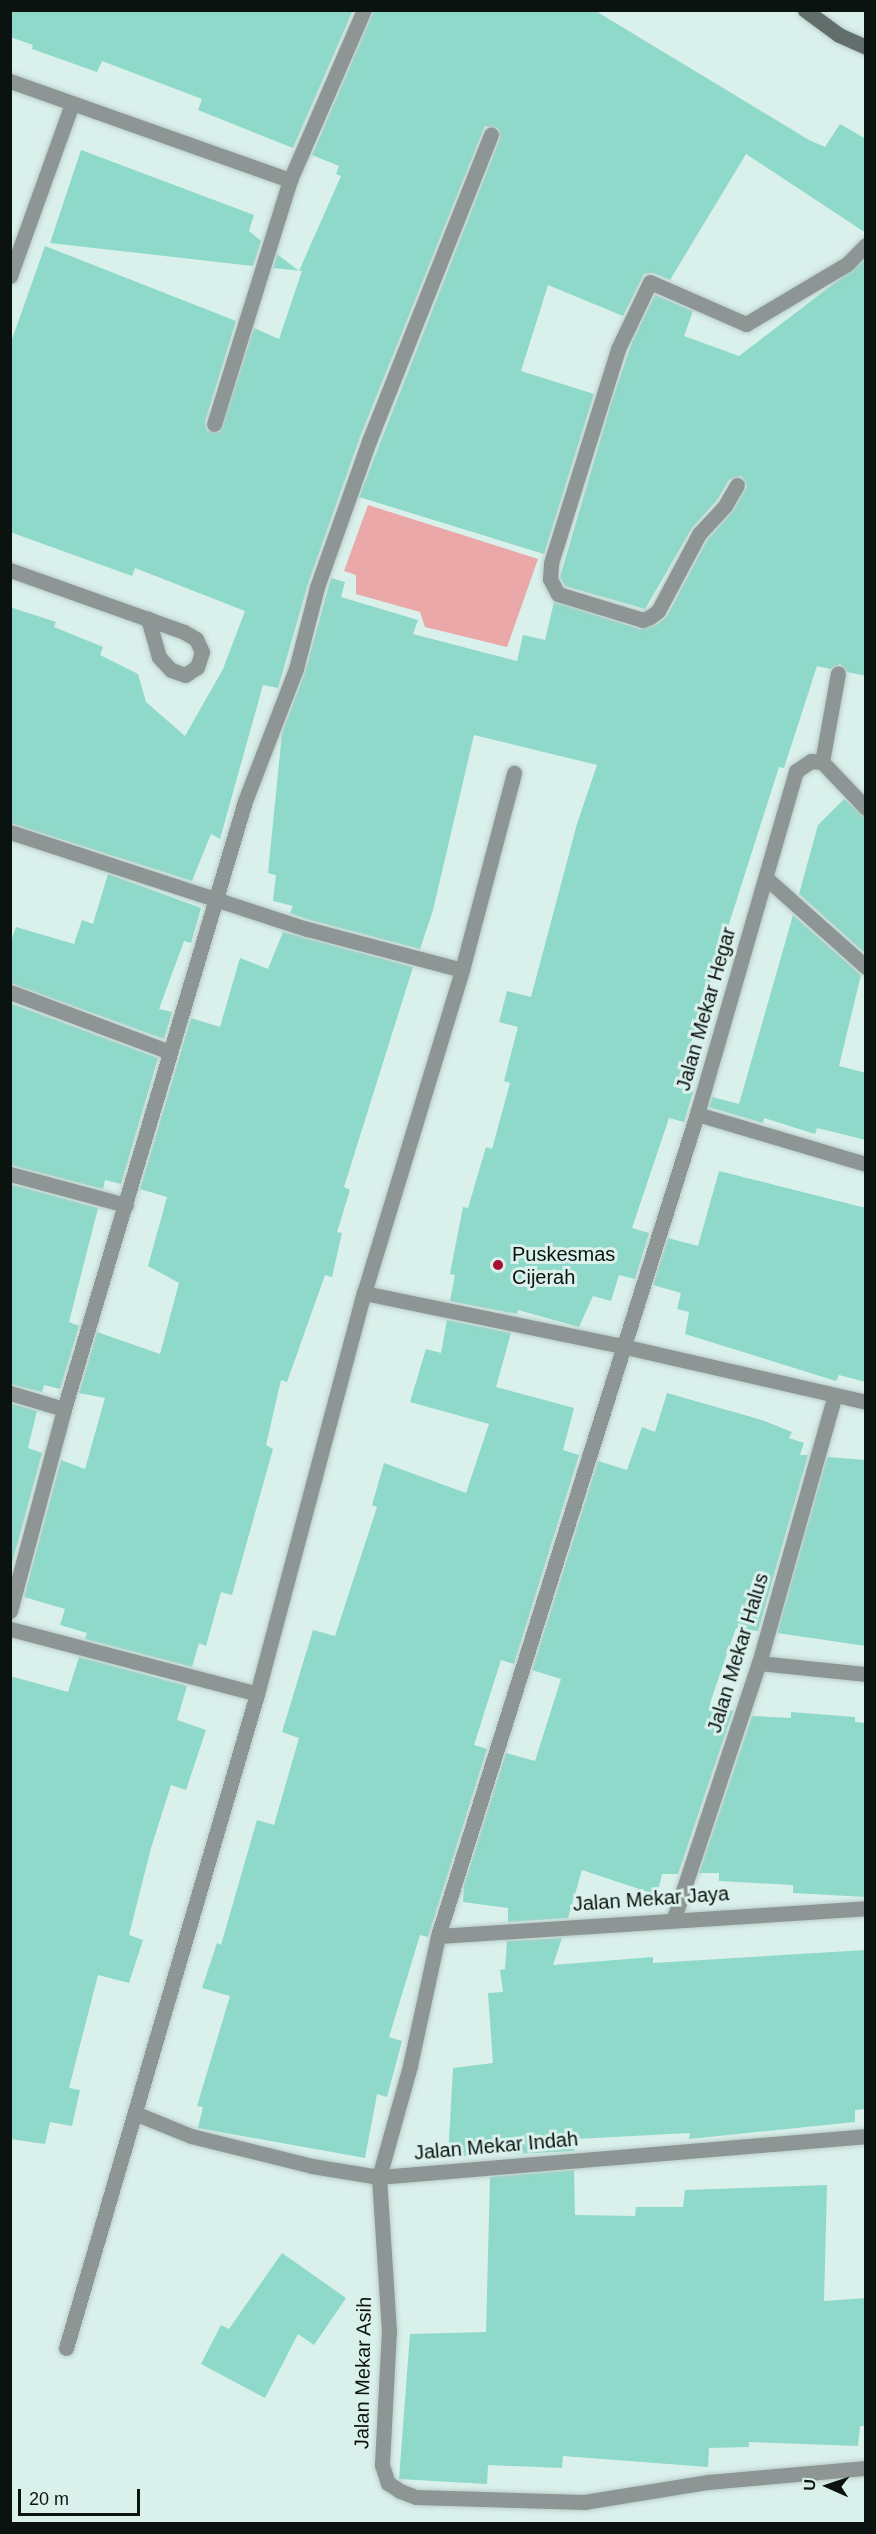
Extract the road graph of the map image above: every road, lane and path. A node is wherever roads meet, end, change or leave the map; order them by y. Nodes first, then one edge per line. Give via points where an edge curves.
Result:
1 (364, 10) edge
2 (805, 10) edge
3 (866, 47) edge
4 (10, 81) edge
5 (72, 104) junction
6 (491, 134) dead end
7 (290, 180) junction
8 (866, 245) edge
9 (10, 276) edge
10 (214, 424) dead end
11 (737, 485) dead end
12 (10, 570) edge
13 (148, 619) dead end
14 (838, 673) dead end
15 (822, 762) junction
16 (514, 773) dead end
17 (866, 808) edge
18 (10, 832) edge
19 (766, 878) junction
20 (216, 897) junction
21 (866, 967) edge
22 (462, 970) junction
23 (10, 992) edge
24 (170, 1052) junction
25 (697, 1114) junction
26 (866, 1164) edge
27 (10, 1174) edge
28 (126, 1205) junction
29 (364, 1293) junction
30 (622, 1346) junction
31 (10, 1393) edge
32 (834, 1398) junction
33 (866, 1402) edge
34 (64, 1409) junction
35 (10, 1611) edge
36 (10, 1629) edge
37 (759, 1664) junction
38 (866, 1674) edge
39 (256, 1694) junction
40 (866, 1908) edge
41 (674, 1918) junction
42 (438, 1936) junction
43 (137, 2114) junction
44 (866, 2136) edge
45 (379, 2176) junction
46 (66, 2349) dead end
47 (866, 2468) edge

1 - 7 street
2 - 3 main road via 839,35
4 - 5 street
5 - 7 street
5 - 9 street
6 - 20 street via 337,531 304,631 296,669 245,801
7 - 10 street
8 - 11 street via 847,264 746,324 650,282 618,349 551,563 550,579 558,594 643,620 650,617 658,611 699,534 725,506
12 - 13 street
14 - 15 street
15 - 17 street
15 - 19 street, Jalan Mekar Hegar via 811,761 796,771
16 - 22 street
18 - 20 street
19 - 21 street
19 - 25 street, Jalan Mekar Hegar
20 - 22 street via 307,928
20 - 24 street
22 - 29 street
23 - 24 street
24 - 28 street
25 - 26 street
25 - 30 street, Jalan Mekar Hegar
27 - 28 street
28 - 34 street
29 - 30 street
29 - 39 street
30 - 32 street
30 - 42 street, Jalan Mekar Hegar
31 - 34 street
32 - 33 street
32 - 37 street, Jalan Mekar Halus
34 - 35 street
36 - 39 street
37 - 38 street
37 - 41 street, Jalan Mekar Halus
39 - 43 street
40 - 41 street, Jalan Mekar Jaya
41 - 42 street, Jalan Mekar Jaya
42 - 45 street, Jalan Mekar Asih via 410,2066
43 - 45 street, Jalan Mekar Indah via 191,2136 312,2166
43 - 46 street
44 - 45 street, Jalan Mekar Indah
45 - 47 street, Jalan Mekar Asih via 389,2330 382,2465 388,2483 400,2491 416,2497 584,2502 708,2482

